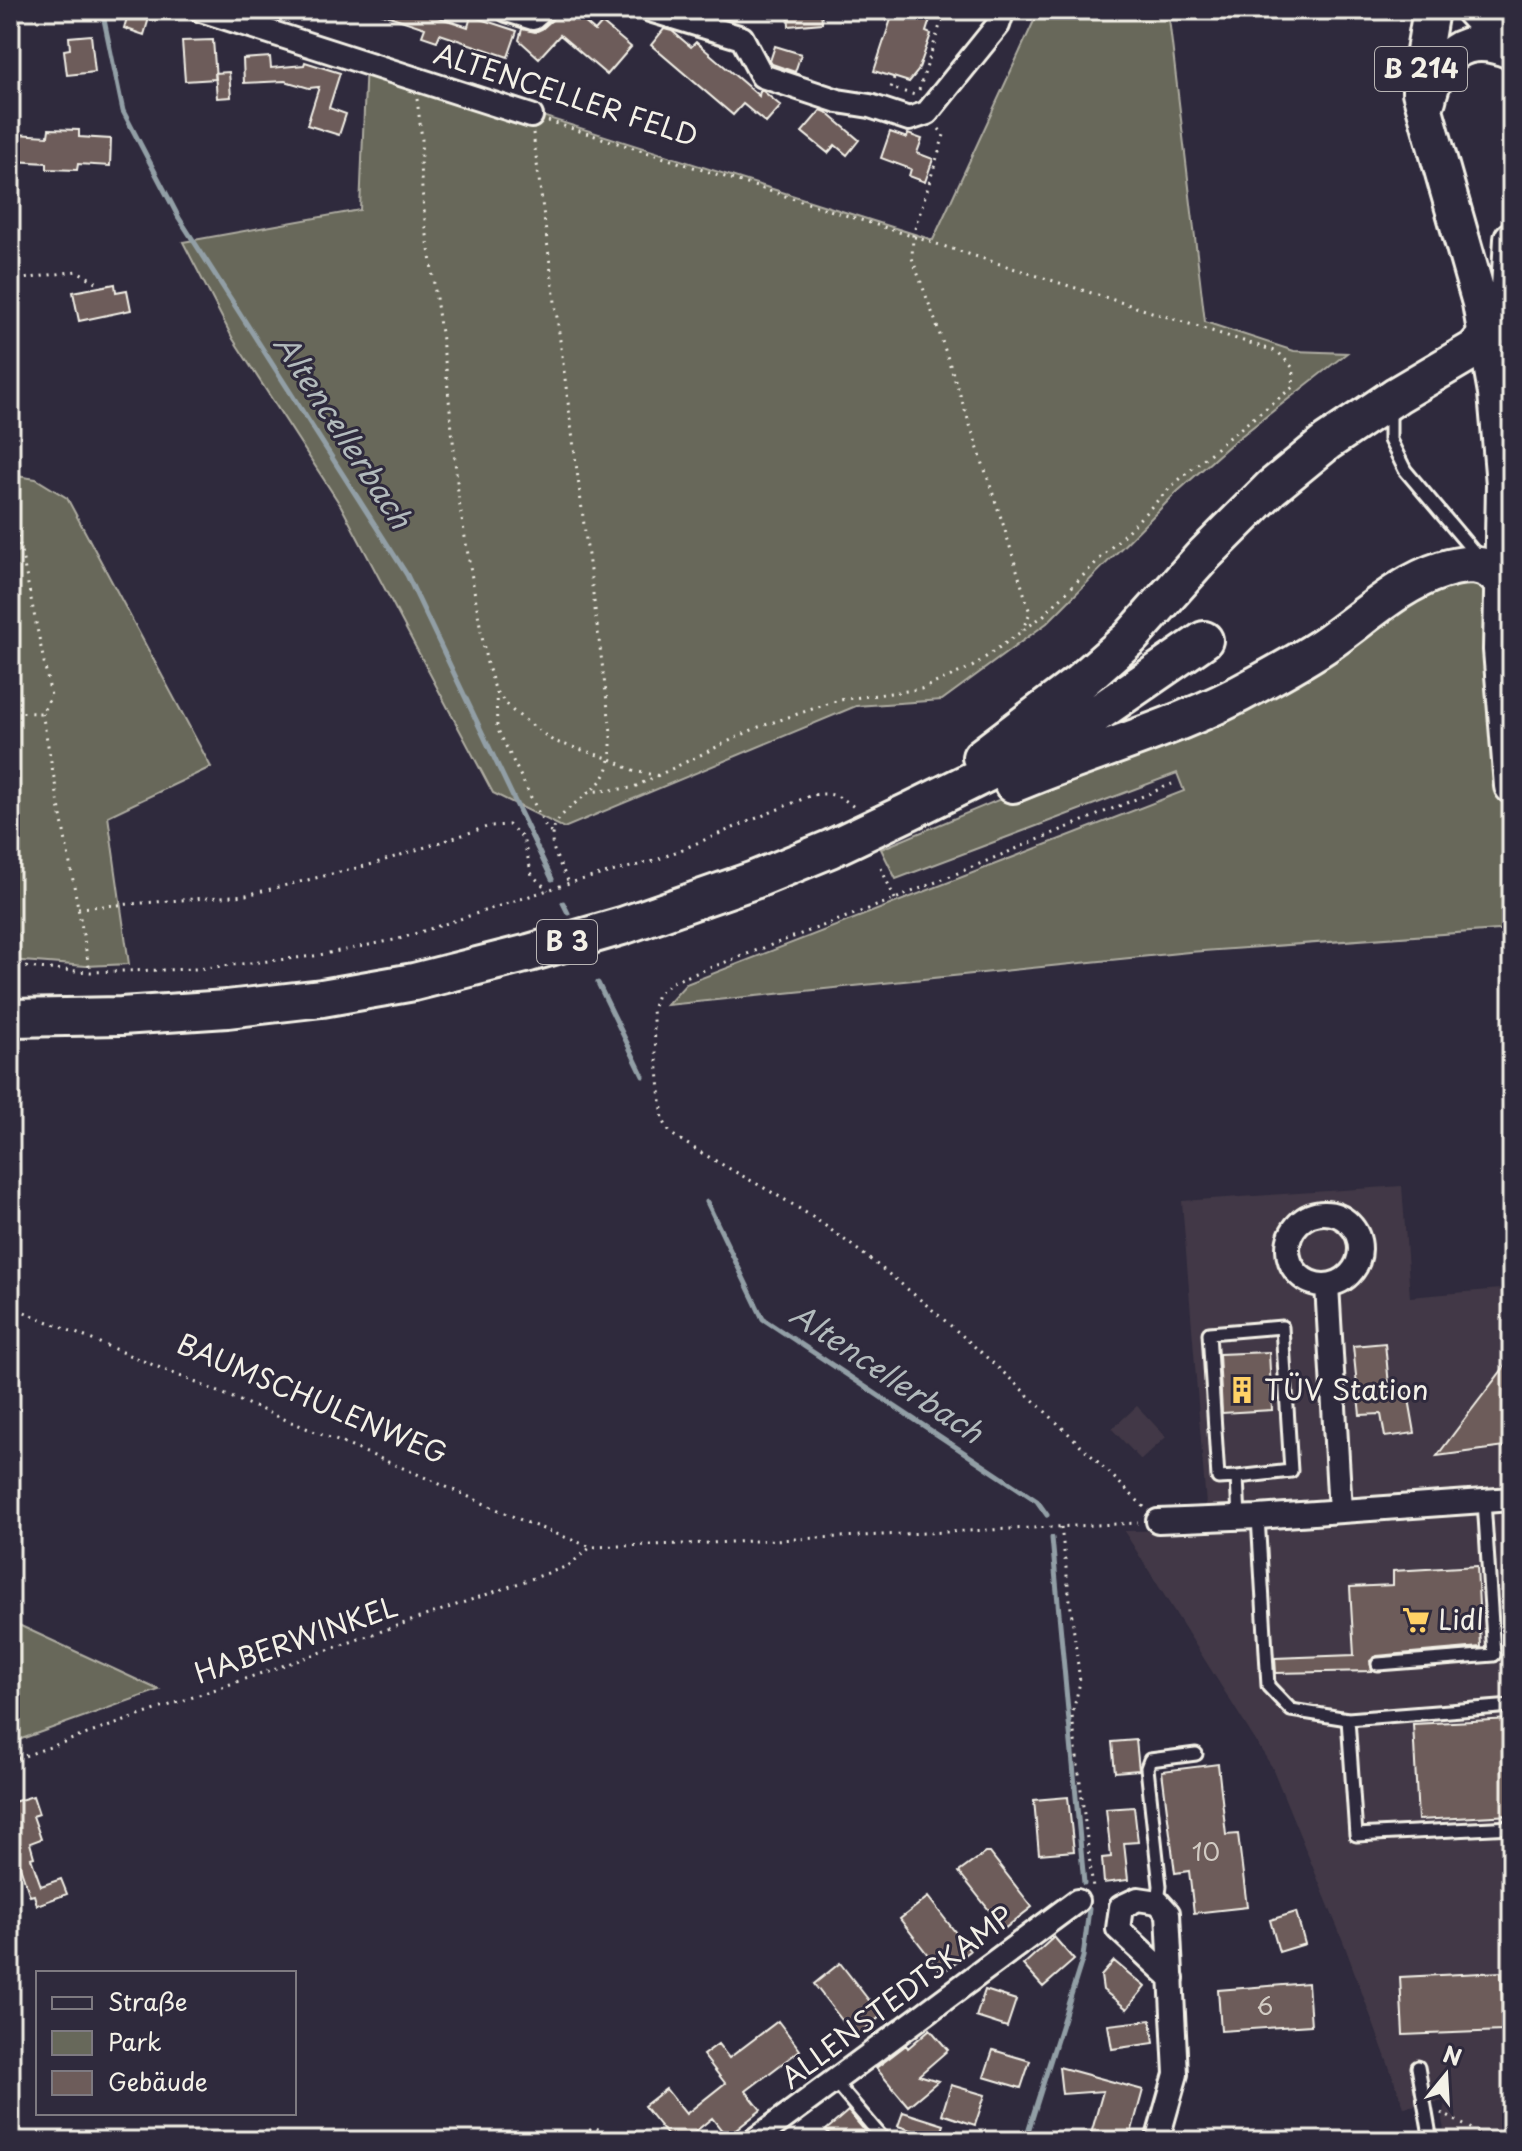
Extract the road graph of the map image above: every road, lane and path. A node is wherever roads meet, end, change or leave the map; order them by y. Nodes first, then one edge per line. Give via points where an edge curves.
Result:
1 (201, 10) edge
2 (507, 10) edge
3 (542, 10) edge
4 (650, 10) edge
5 (945, 10) edge
6 (1003, 10) edge
7 (1431, 10) edge
8 (1473, 10) edge
9 (1511, 52) edge
10 (894, 78) dead end
11 (416, 79) junction
12 (927, 113) junction
13 (531, 116) junction
14 (1429, 128) junction
15 (913, 235) junction
16 (1512, 239) edge
17 (10, 281) edge
18 (98, 283) dead end
19 (1499, 330) edge
20 (1397, 395) junction
21 (10, 497) edge
22 (1494, 575) junction
23 (1030, 613) junction
24 (1043, 616) junction
25 (1021, 631) junction
26 (1204, 640) dead end
27 (496, 692) junction
28 (10, 712) edge
29 (42, 713) junction
30 (1508, 723) edge
31 (611, 759) junction
32 (660, 776) junction
33 (1172, 784) dead end
34 (1512, 786) edge
35 (588, 792) junction
36 (855, 808) dead end
37 (910, 811) junction
38 (552, 834) junction
39 (830, 849) junction
40 (881, 868) dead end
41 (569, 883) junction
42 (548, 890) junction
43 (895, 899) junction
44 (78, 908) junction
45 (10, 966) edge
46 (90, 972) junction
47 (10, 1018) edge
48 (1327, 1285) dead end
49 (10, 1306) edge
50 (1237, 1477) junction
51 (1512, 1499) edge
52 (1484, 1501) junction
53 (1340, 1511) junction
54 (1248, 1517) junction
55 (1158, 1521) junction
56 (1061, 1527) junction
57 (591, 1547) junction
58 (1378, 1664) dead end
59 (1512, 1706) edge
60 (1348, 1719) junction
61 (1196, 1754) dead end
62 (10, 1761) edge
63 (1512, 1827) edge
64 (1077, 1901) joint
65 (1158, 1902) junction
66 (1172, 1979) junction
67 (1418, 2067) dead end
68 (834, 2081) junction
69 (1425, 2104) junction
70 (559, 2141) edge
71 (620, 2141) edge
72 (753, 2141) edge
73 (885, 2141) edge
74 (1157, 2141) edge
75 (1431, 2141) edge
76 (1495, 2141) edge

1 - 11 street, ALTENCELLER FELD
2 - 3 street via 533,18
4 - 12 street via 742,38 762,76 909,119
5 - 10 path via 917,96 891,88
6 - 12 street via 998,25
7 - 14 main road, B 214 via 1420,83
8 - 9 main road, B 214
9 - 14 main road via 1481,43 1451,55 1434,79
11 - 13 street, ALTENCELLER FELD
11 - 27 path via 425,221 459,502
12 - 15 path via 944,135
13 - 15 path, ALTENCELLER FELD
13 - 31 path
14 - 19 main road, B 214 via 1480,303
15 - 23 path via 912,258
15 - 24 path, ALTENCELLER FELD via 1278,352 1294,369 1293,387 1173,485
16 - 19 main road, B 214
17 - 18 path via 77,271
19 - 20 highway
19 - 22 main road, B 214 via 1496,393 1504,484
20 - 22 lane via 1390,415 1395,453
20 - 37 highway via 1271,488 1130,638 1080,682
21 - 29 path via 51,696
22 - 30 main road, B 214
22 - 39 highway via 1474,564 1424,577 1286,668 1185,718 1057,765 868,850
23 - 24 path
23 - 25 path
24 - 25 path, ALTENCELLER FELD
25 - 32 path, ALTENCELLER FELD via 972,667 921,689 839,700 756,728
26 - 37 highway, B 3 via 1085,722
27 - 31 path via 553,741
27 - 38 path via 497,728
28 - 29 path
29 - 44 path
30 - 34 main road, B 214
31 - 32 path via 633,771
31 - 35 path via 604,778
32 - 35 path, ALTENCELLER FELD via 632,788
33 - 43 path
35 - 38 path via 563,814
36 - 41 path via 829,792 812,795 654,861
37 - 39 highway, B 3
38 - 41 path
39 - 47 highway, B 3 via 636,921 414,982 227,1009
40 - 43 path
41 - 42 path
42 - 44 path via 532,875 523,838 509,825 246,895
42 - 46 path via 399,939 314,956 196,969
43 - 55 path via 672,982 657,994 652,1010 663,1120 670,1133 830,1228 937,1313
44 - 46 path
45 - 46 path
48 - 53 street
49 - 57 path, BAUMSCHULENWEG
50 - 50 lane via 1218,1478 1209,1333 1282,1327 1291,1471
50 - 54 lane
51 - 52 street
52 - 53 street
52 - 58 lane via 1494,1655
53 - 54 street
54 - 55 street
54 - 60 lane via 1268,1686 1291,1710
55 - 56 path
56 - 57 path
56 - 64 path via 1080,1682 1072,1716 1094,1894
57 - 62 path, HABERWINKEL via 568,1566
59 - 60 lane
60 - 63 lane via 1356,1835
61 - 65 lane via 1150,1760 1147,1768
64 - 68 street, ALLENSTEDTSKAMP
65 - 66 street via 1168,1913
65 - 66 street via 1138,1899 1121,1907 1118,1929
66 - 74 street via 1176,2074
67 - 69 lane
68 - 72 street, ALLENSTEDTSKAMP
68 - 73 lane
69 - 75 lane
69 - 76 path
70 - 71 path via 596,2128

